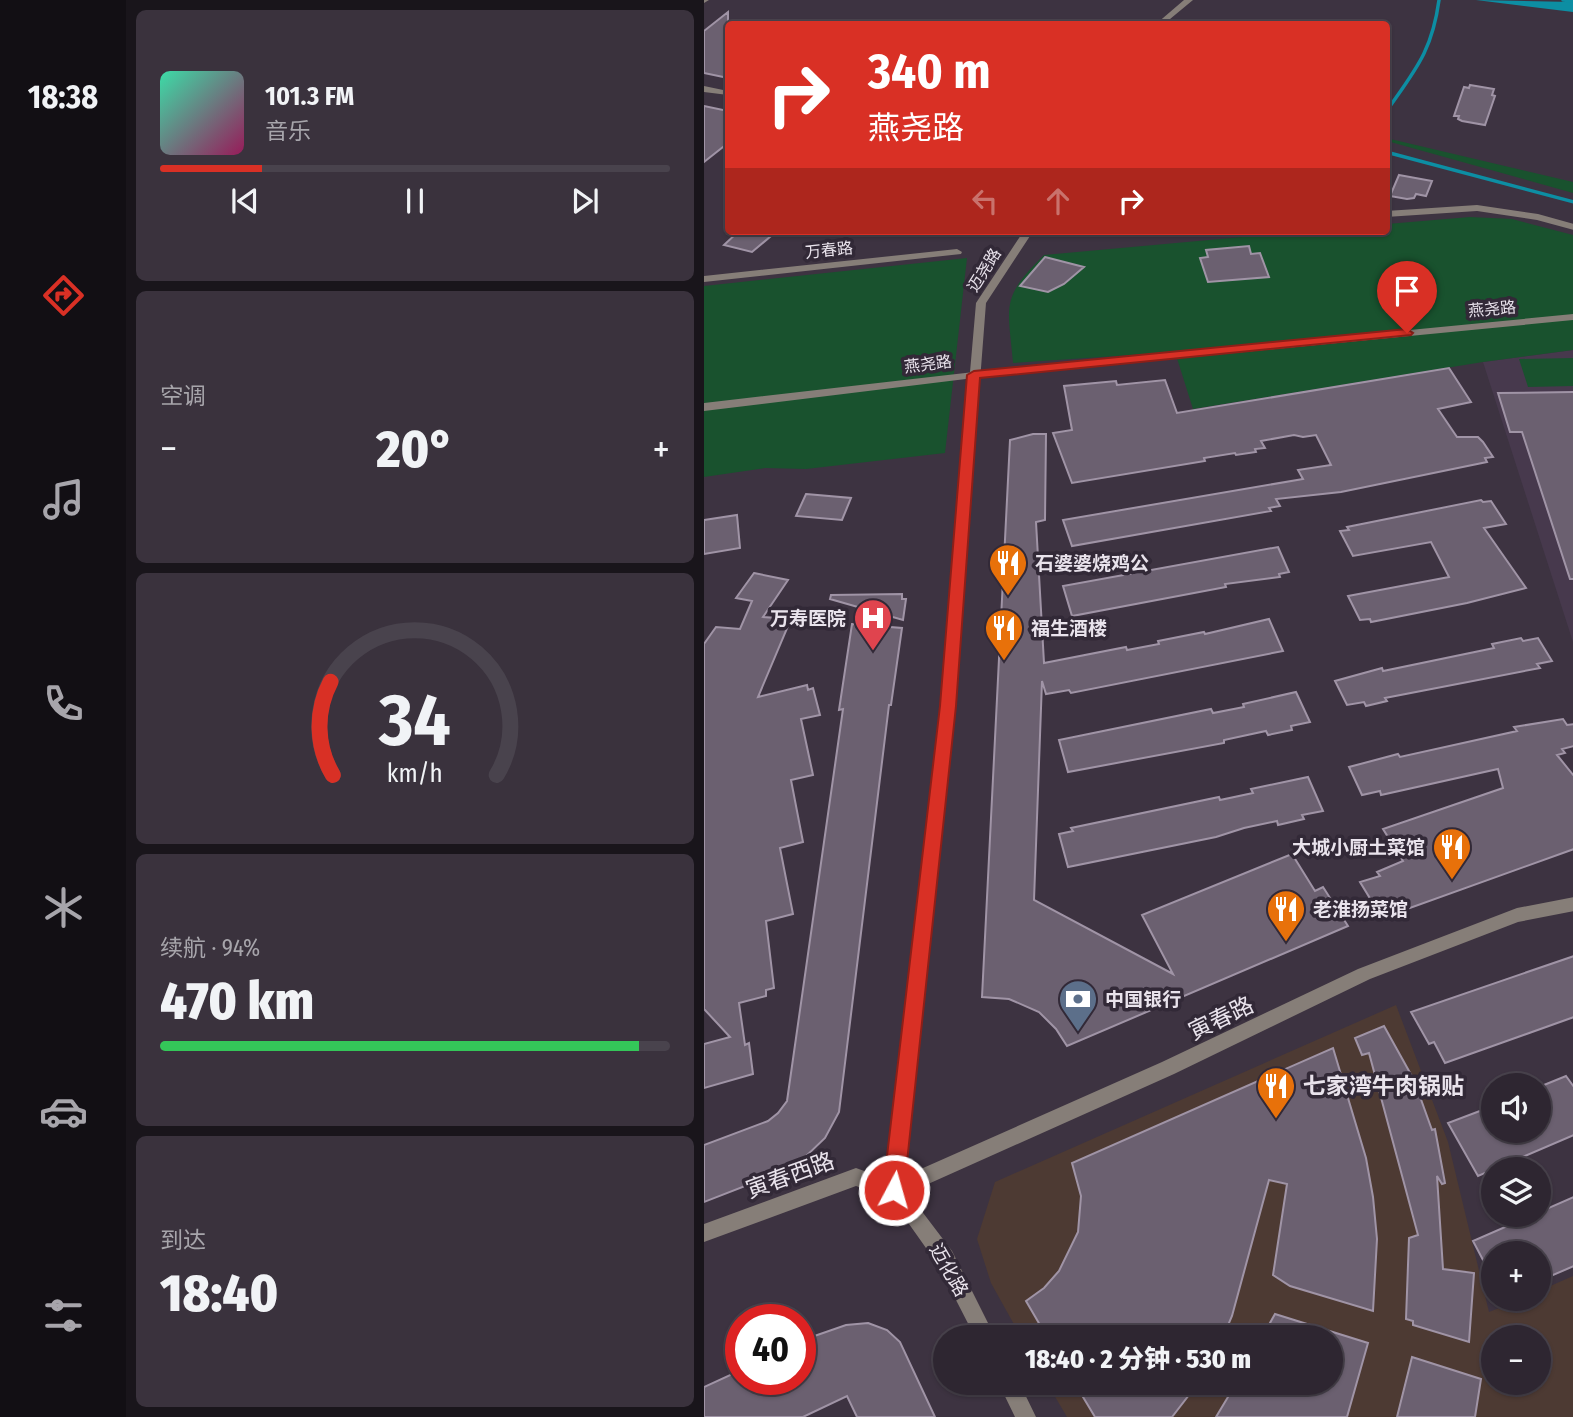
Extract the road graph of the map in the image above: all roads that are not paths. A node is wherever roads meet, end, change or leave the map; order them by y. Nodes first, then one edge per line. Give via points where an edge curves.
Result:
1 (1189, 0) edge
2 (1164, 21) edge
3 (704, 89) edge
4 (725, 92) edge
5 (1390, 214) edge
6 (1574, 227) edge
7 (1025, 235) edge
8 (957, 252) dead end
9 (704, 279) edge
10 (1574, 317) edge
11 (974, 375) junction
12 (704, 407) edge
13 (1574, 904) edge
14 (894, 1190) junction
15 (704, 1233) edge
16 (979, 1325) edge
17 (1015, 1395) edge
18 (1026, 1417) edge

1 - 2 street
3 - 4 street
5 - 6 street via 1477,208
7 - 11 street, 迈尧路 via 981,303
8 - 9 street, 万春路
10 - 11 street, 燕尧路
11 - 12 street, 燕尧路
11 - 14 street via 948,706
13 - 14 street, 寅春路 via 1517,915 1364,974 1168,1068
14 - 15 street, 寅春西路 via 856,1177
14 - 16 street, 迈化路 via 945,1258
17 - 18 street

